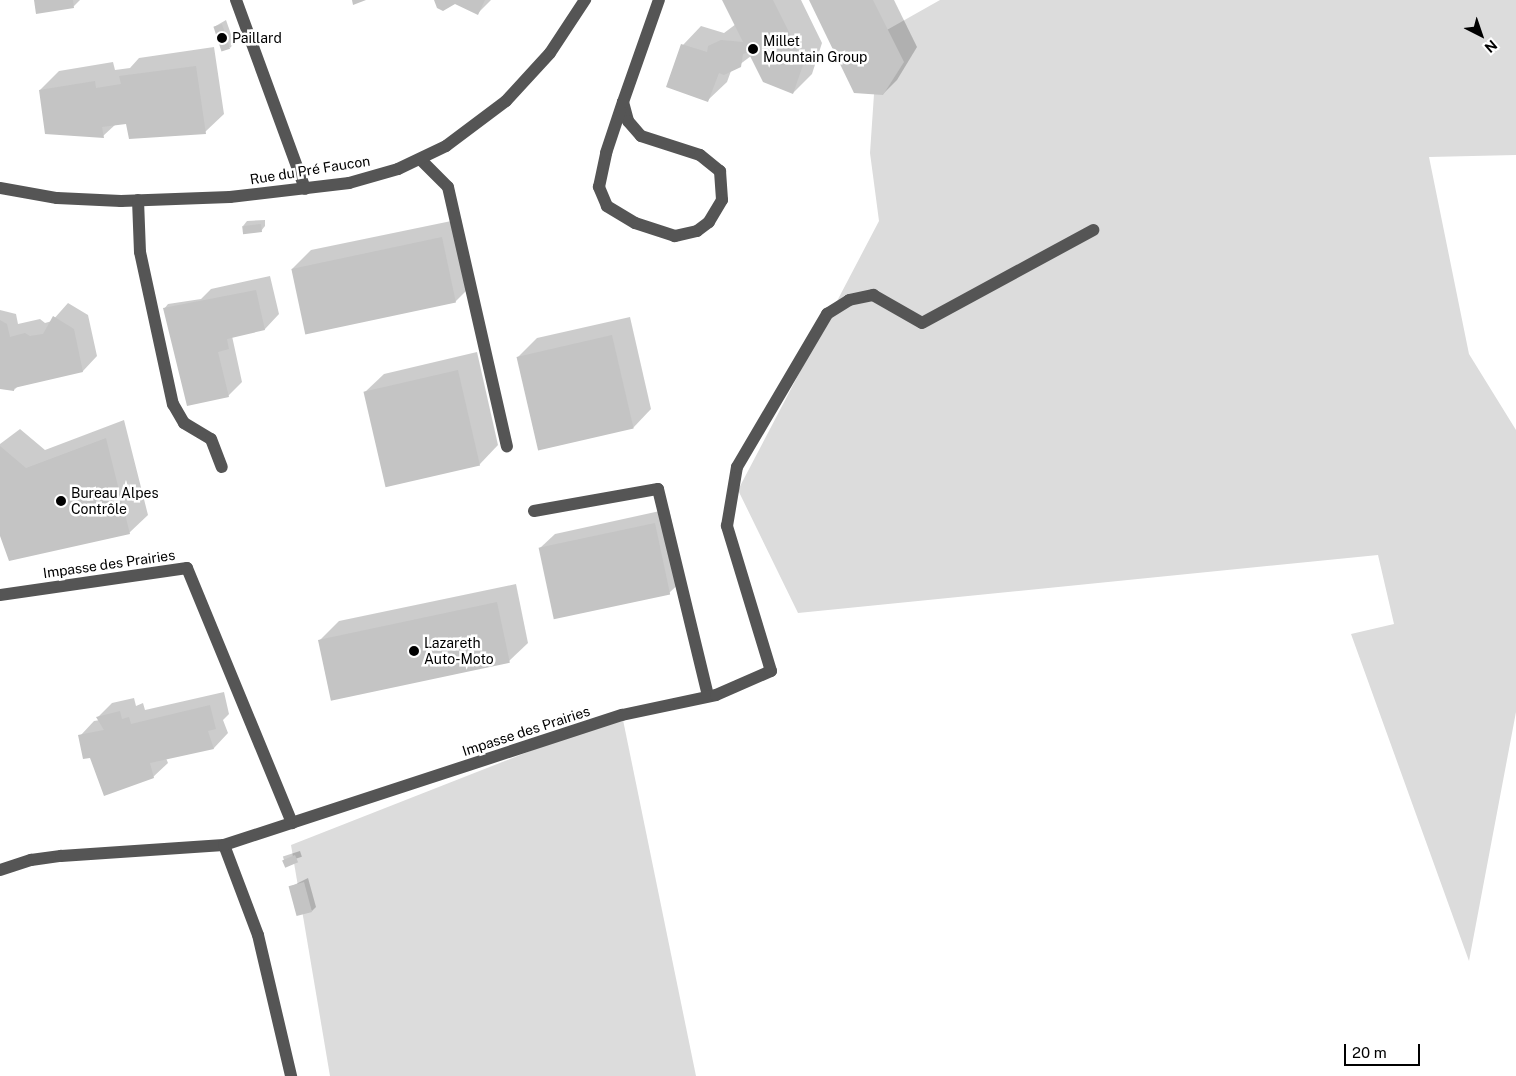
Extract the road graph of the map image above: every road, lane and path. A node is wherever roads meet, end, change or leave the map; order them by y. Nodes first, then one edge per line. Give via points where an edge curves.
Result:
1 (236, 0) edge
2 (585, 0) edge
3 (659, 0) edge
4 (623, 102) junction
5 (421, 160) junction
6 (0, 188) edge
7 (305, 189) junction
8 (138, 200) junction
9 (1093, 230) dead end
10 (507, 446) dead end
11 (222, 467) dead end
12 (534, 511) dead end
13 (0, 595) edge
14 (708, 696) junction
15 (292, 823) junction
16 (224, 845) junction
17 (0, 870) edge
18 (291, 1076) edge

1 - 7 street
2 - 5 street, Rue du Pré Faucon via 550,53 506,100 463,135
3 - 4 street
4 - 4 street via 599,175 602,197 616,213 664,234 687,236 697,231 709,222 722,200 720,171 700,155 641,136 628,120
5 - 7 street, Rue du Pré Faucon via 375,176
5 - 10 street via 448,188
6 - 8 street, Rue du Pré Faucon via 57,198
7 - 8 street, Rue du Pré Faucon via 230,197
8 - 11 street via 140,252 173,404 184,423 211,439
9 - 14 street, Impasse des Prairies via 922,323 873,295 848,300 827,314 737,467 727,526 770,671
12 - 14 street via 658,489
13 - 15 street, Impasse des Prairies via 187,568
14 - 15 street, Impasse des Prairies via 622,715
15 - 16 street, Impasse des Prairies
16 - 17 street, Impasse des Prairies via 61,856 31,860
16 - 18 street via 258,935

